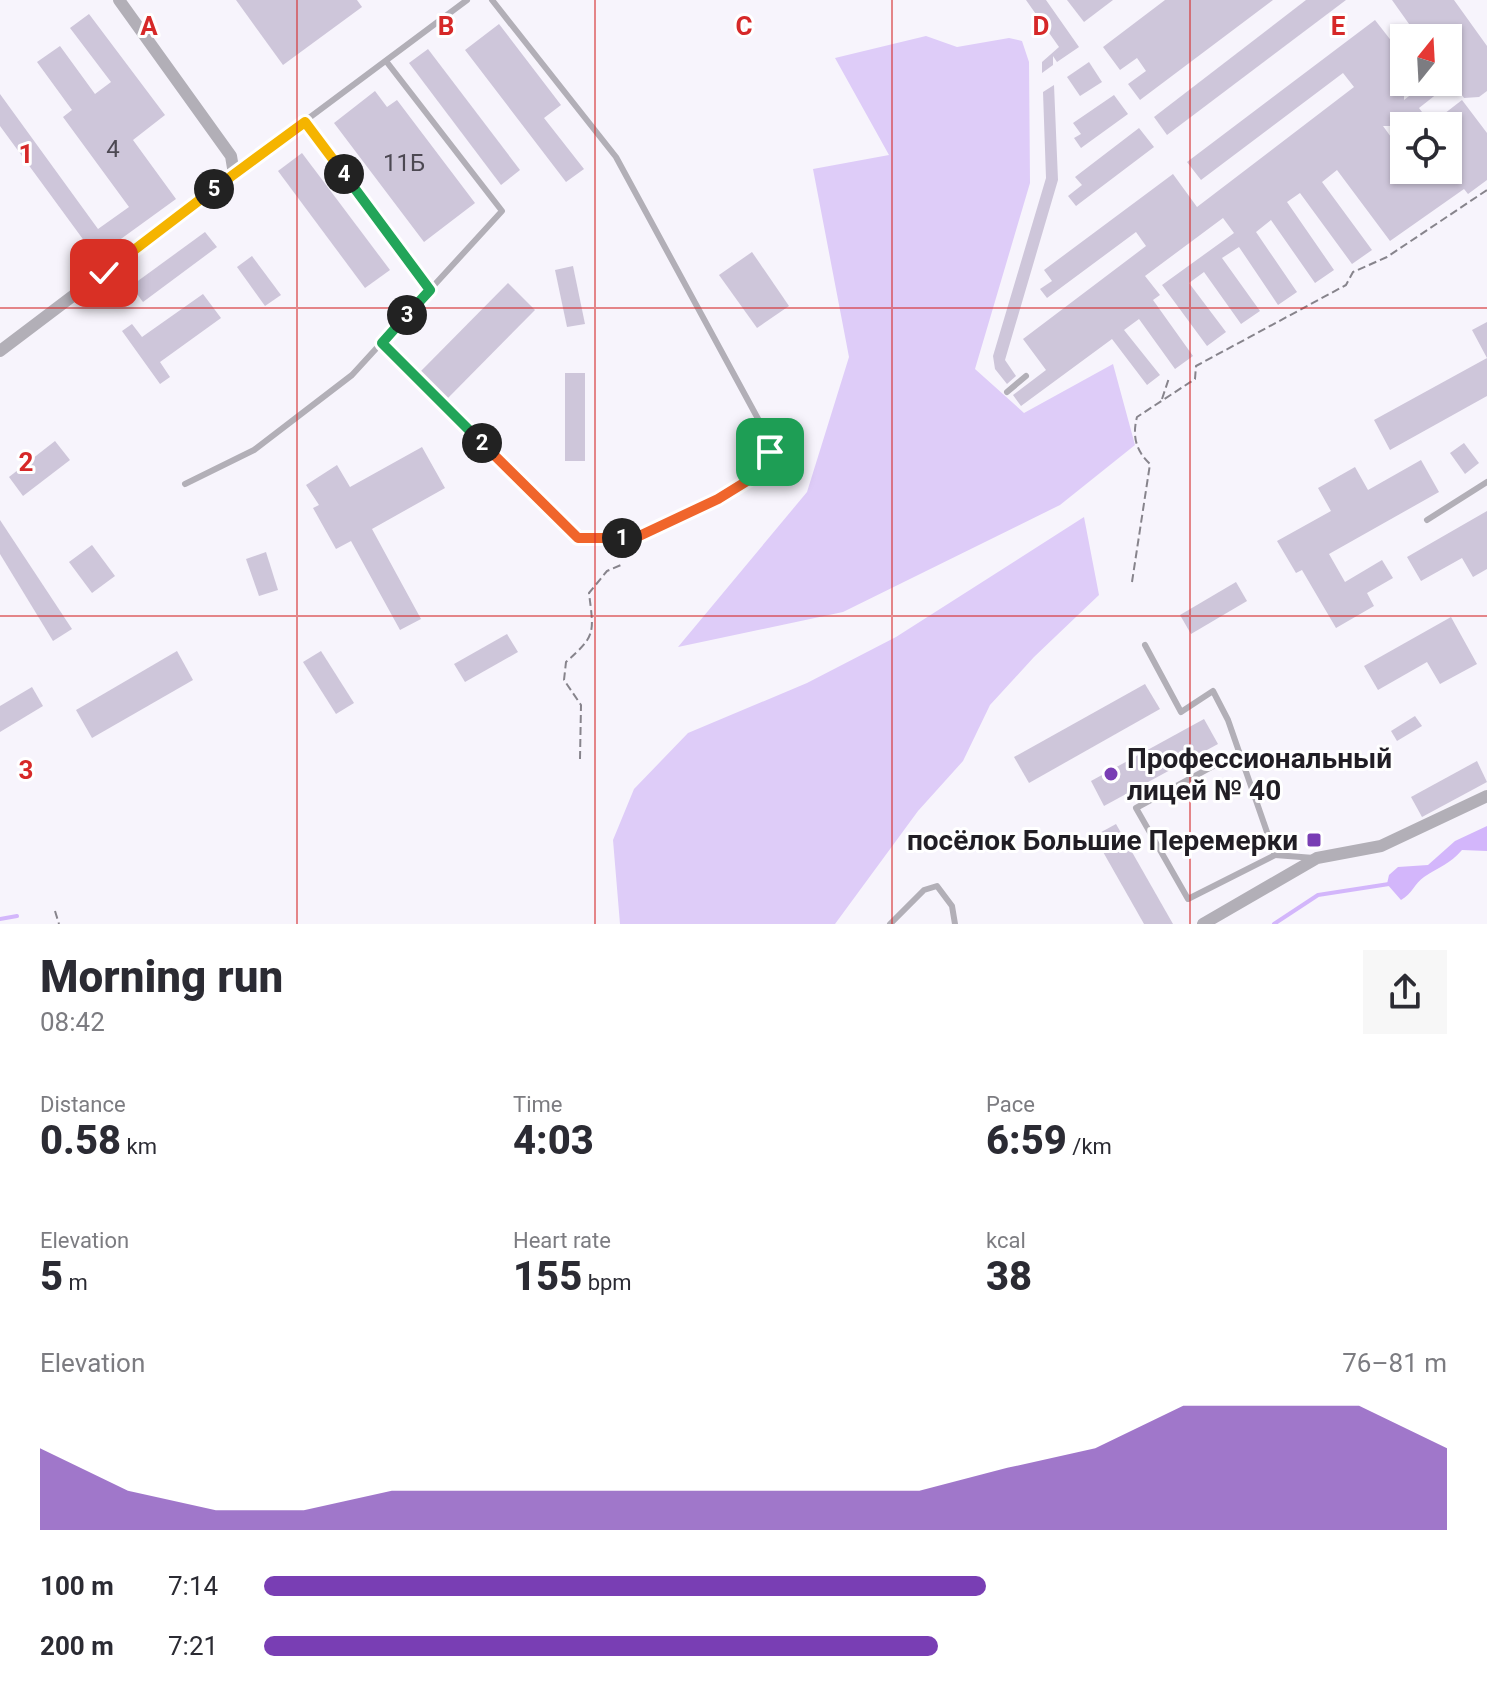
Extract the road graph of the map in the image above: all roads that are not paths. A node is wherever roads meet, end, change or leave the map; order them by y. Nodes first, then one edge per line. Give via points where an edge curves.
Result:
1 (119, 0) edge
2 (467, 0) edge
3 (492, 0) edge
4 (386, 61) junction
5 (305, 122) junction
6 (234, 174) junction
7 (430, 290) junction
8 (382, 343) junction
9 (0, 351) edge
10 (1026, 376) dead end
11 (1007, 392) dead end
12 (1487, 482) edge
13 (185, 484) dead end
14 (1427, 520) dead end
15 (618, 538) junction
16 (625, 555) road end
17 (1145, 645) dead end
18 (1239, 752) junction
19 (1487, 796) edge
20 (1275, 855) junction
21 (1317, 858) junction
22 (890, 924) edge
23 (955, 924) edge
24 (1203, 924) edge

1 - 6 street via 231,156
2 - 4 lane
3 - 15 lane via 616,157 763,428 770,452 760,473 718,499 635,538
4 - 5 lane
4 - 7 lane via 502,211
5 - 6 lane
5 - 7 lane
6 - 9 street
7 - 8 lane
8 - 13 lane via 352,375 254,450
8 - 15 lane via 578,538
10 - 11 lane
12 - 14 lane
15 - 16 lane
17 - 18 lane via 1181,712 1213,691
18 - 20 lane
18 - 20 lane via 1136,808 1188,899
19 - 21 street via 1381,846
20 - 21 lane
21 - 24 street
22 - 23 lane via 924,890 937,886 952,906

